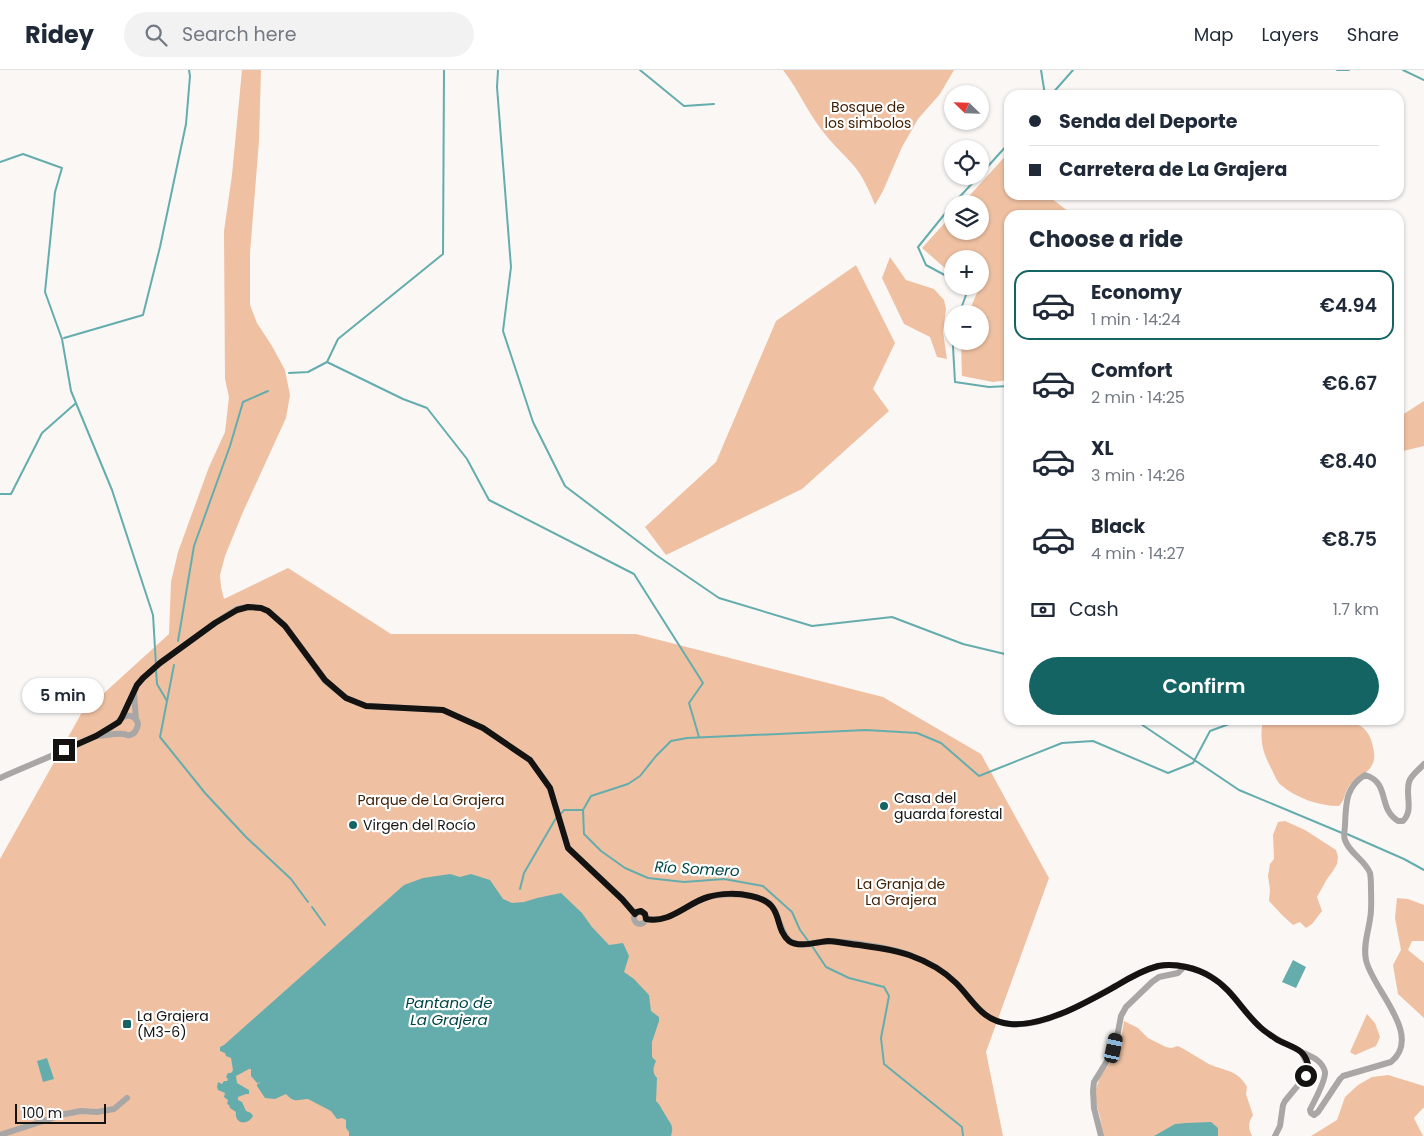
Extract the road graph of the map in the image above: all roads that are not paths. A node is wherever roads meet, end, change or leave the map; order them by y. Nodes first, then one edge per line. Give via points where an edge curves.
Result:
1 (133, 692) junction
2 (121, 720) junction
3 (136, 720) junction
4 (123, 734) junction
5 (96, 736) junction
6 (1424, 764) edge
7 (0, 778) edge
8 (1184, 967) junction
9 (1301, 1052) junction
10 (127, 1098) dead end
11 (0, 1135) edge
12 (1101, 1136) edge
13 (1275, 1136) edge

1 - 2 street
1 - 3 street
1 - 8 street via 151,670 215,623 237,610 255,607 268,611 285,626 325,680 346,698 373,707 443,710 483,728 530,760 550,788 568,848 622,899 635,914 634,920 638,924 643,924 646,919 653,921 673,915 708,897 729,894 751,896 768,902 790,941 799,944 830,941 910,955 939,969 955,982 981,1013 1010,1024 1050,1018 1159,966
2 - 3 street via 131,716
2 - 4 street via 119,729
2 - 5 street
3 - 4 street via 136,732
4 - 5 street
5 - 7 street
6 - 9 street via 1408,783 1409,807 1403,821 1389,814 1379,784 1365,775 1353,786 1345,806 1344,839 1370,874 1371,910 1366,960 1398,1022 1402,1042 1400,1050 1391,1062 1343,1076 1314,1115 1310,1110 1325,1072 1316,1058
8 - 9 street via 1211,976 1260,1027
8 - 12 street via 1178,973 1152,982 1121,1016 1114,1048 1092,1091
9 - 13 street via 1309,1072 1285,1101
10 - 11 street via 114,1109 65,1114

